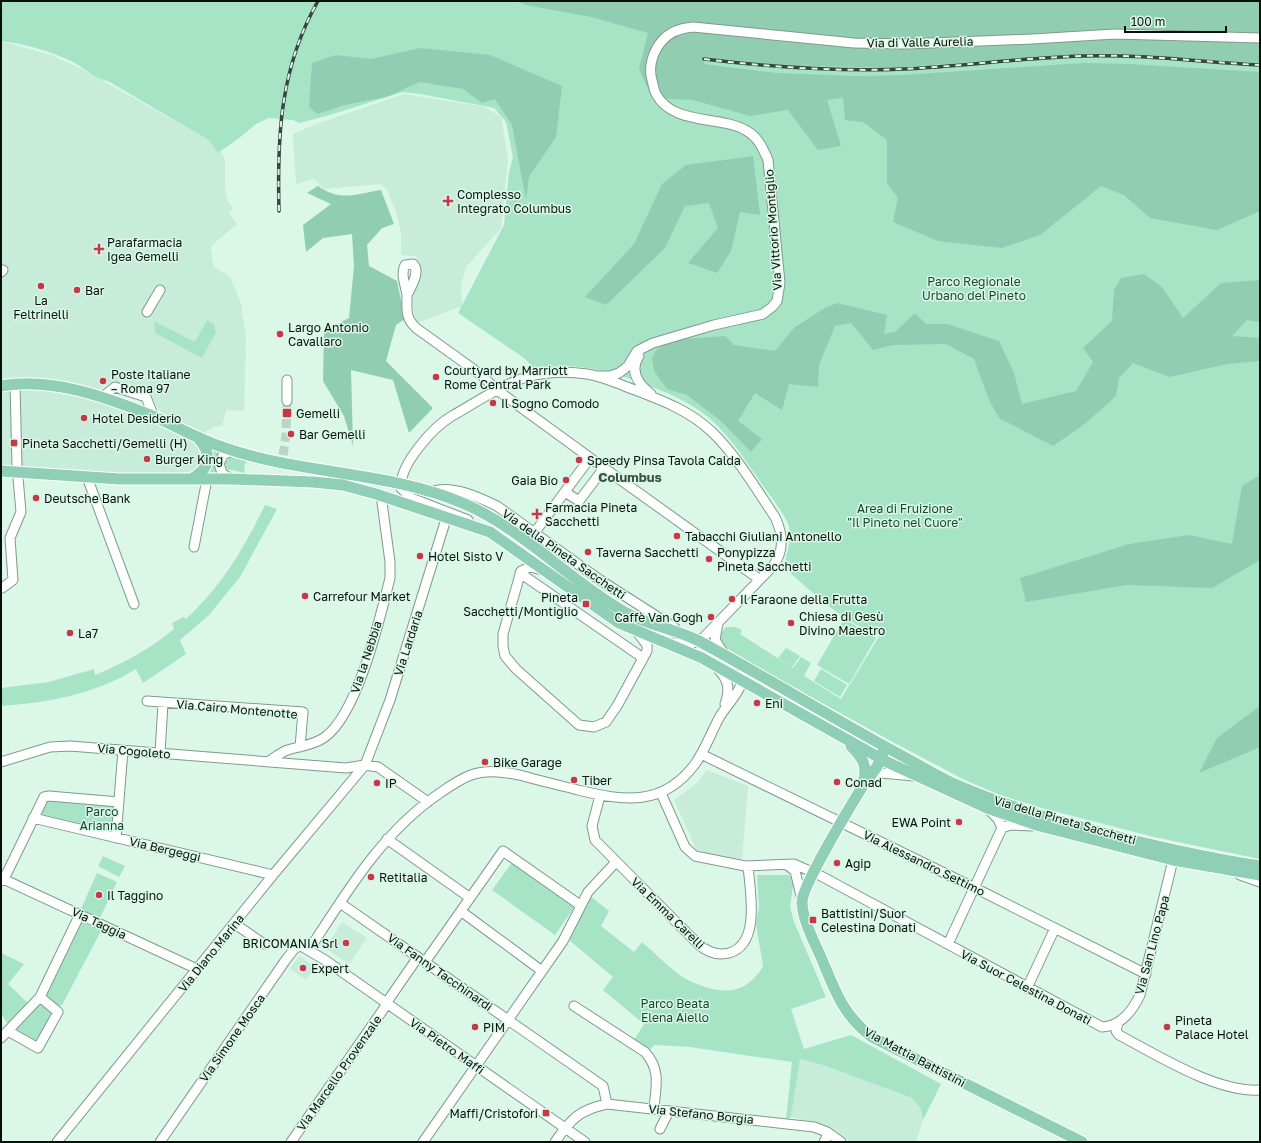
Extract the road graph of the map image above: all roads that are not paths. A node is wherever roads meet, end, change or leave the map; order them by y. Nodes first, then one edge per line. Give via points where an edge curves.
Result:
1 (1260, 38) edge
2 (670, 108) joint
3 (160, 290) dead end
4 (407, 295) dead end
5 (148, 312) dead end
6 (647, 346) junction
7 (598, 376) junction
8 (287, 380) dead end
9 (15, 384) junction
10 (1, 386) edge
11 (497, 390) junction
12 (102, 397) junction
13 (657, 398) junction
14 (287, 401) tunnel mouth
15 (154, 417) junction
16 (197, 437) junction
17 (232, 451) junction
18 (590, 458) junction
19 (604, 468) junction
20 (1, 471) edge
21 (17, 471) junction
22 (87, 476) junction
23 (191, 479) junction
24 (207, 479) junction
25 (231, 479) junction
26 (401, 483) junction
27 (432, 491) junction
28 (565, 492) junction
29 (381, 495) junction
30 (446, 519) junction
31 (490, 532) junction
32 (535, 532) junction
33 (194, 547) dead end
34 (544, 570) junction
35 (520, 573) junction
36 (760, 579) junction
37 (2, 588) dead end
38 (134, 604) dead end
39 (719, 621) junction
40 (637, 632) junction
41 (694, 639) junction
42 (662, 642) junction
43 (643, 658) junction
44 (727, 658) junction
45 (709, 662) junction
46 (741, 665) junction
47 (743, 680) junction
48 (147, 701) dead end
49 (163, 703) junction
50 (723, 711) junction
51 (847, 741) junction
52 (880, 744) junction
53 (300, 747) junction
54 (123, 750) junction
55 (160, 753) junction
56 (701, 754) junction
57 (881, 759) junction
58 (269, 761) junction
59 (1, 762) edge
60 (365, 765) junction
61 (915, 776) junction
62 (862, 787) junction
63 (661, 793) junction
64 (600, 796) junction
65 (119, 802) junction
66 (428, 802) junction
67 (986, 808) junction
68 (33, 818) junction
69 (842, 823) junction
70 (1040, 826) junction
71 (1002, 828) junction
72 (116, 838) junction
73 (387, 839) junction
74 (1173, 860) junction
75 (616, 862) junction
76 (787, 865) junction
77 (748, 866) junction
78 (1260, 866) edge
79 (1231, 871) junction
80 (814, 872) junction
81 (273, 875) junction
82 (1260, 876) edge
83 (2, 879) edge
84 (1260, 882) edge
85 (975, 888) junction
86 (466, 894) dead end
87 (802, 900) junction
88 (340, 903) junction
89 (580, 905) junction
90 (462, 912) junction
91 (80, 914) junction
92 (234, 924) junction
93 (1055, 928) junction
94 (264, 944) dead end
95 (948, 944) junction
96 (310, 950) junction
97 (422, 960) junction
98 (197, 969) junction
99 (542, 971) junction
100 (1146, 974) junction
101 (1027, 988) junction
102 (40, 997) junction
103 (388, 1002) junction
104 (574, 1006) dead end
105 (508, 1020) junction
106 (1118, 1023) junction
107 (4, 1035) edge
108 (476, 1066) junction
109 (1260, 1090) edge
110 (607, 1104) junction
111 (654, 1108) junction
112 (669, 1110) junction
113 (564, 1128) junction
114 (660, 1129) dead end
115 (829, 1133) junction
116 (57, 1142) edge
117 (160, 1142) edge
118 (291, 1142) edge
119 (423, 1142) edge
120 (555, 1142) edge
121 (585, 1142) edge
122 (824, 1142) edge
123 (841, 1142) edge
124 (1082, 1142) edge

1 - 2 street, Via di Valle Aurelia via 1115,34 898,44 854,43 732,30 683,28 670,33 660,43 651,60 651,76 656,95
2 - 6 street, Via Vittorio Montiglio via 685,116 747,131 760,142 768,160 780,288 775,304 760,316 701,329
3 - 5 street
4 - 11 street via 406,311 413,325 480,374
6 - 7 street, Via Vittorio Montiglio via 637,351 628,366 619,374
6 - 13 street via 636,361 636,376 640,384
7 - 11 street via 550,373 526,377
7 - 13 street
8 - 14 street
9 - 10 main road, Via della Pineta Sacchetti
9 - 12 main road, Via della Pineta Sacchetti via 51,386
9 - 21 street
11 - 18 street
11 - 26 street via 444,420 434,429 406,468
12 - 15 main road, Via della Pineta Sacchetti
12 - 15 street via 115,386 146,397
13 - 36 street via 684,411 713,434 775,517 782,534 781,549 775,563
15 - 16 main road, Via della Pineta Sacchetti
16 - 17 main road, Via della Pineta Sacchetti
16 - 23 main road via 206,447 208,460 202,472
17 - 25 street via 223,455 219,464 221,470
17 - 26 main road, Via della Pineta Sacchetti via 293,466
18 - 19 street
18 - 28 street
19 - 28 street via 579,501
19 - 36 street
20 - 21 main road, Via della Pineta Sacchetti
21 - 22 main road, Via della Pineta Sacchetti
21 - 37 street via 20,512 10,538 13,580
22 - 23 main road, Via della Pineta Sacchetti via 119,479
22 - 38 street
23 - 24 main road, Via della Pineta Sacchetti
24 - 25 main road, Via della Pineta Sacchetti
24 - 33 street
25 - 29 main road, Via della Pineta Sacchetti via 335,484
26 - 27 main road, Via della Pineta Sacchetti
26 - 31 street, Via della Pineta Sacchetti via 403,490 411,498 447,510
27 - 32 street, Via della Pineta Sacchetti via 446,488 478,498 496,506
27 - 41 main road, Via della Pineta Sacchetti via 470,506 493,519 620,609 649,624
28 - 32 street
29 - 30 main road, Via della Pineta Sacchetti
29 - 53 street, Via la Nebbia via 391,574 367,658 355,692 340,721 321,739
30 - 31 main road, Via della Pineta Sacchetti
30 - 60 street, Via Lardaria via 390,700
31 - 34 main road, Via della Pineta Sacchetti
32 - 41 street, Via della Pineta Sacchetti via 612,589
34 - 35 street via 530,567
34 - 40 main road, Via della Pineta Sacchetti via 613,619
35 - 43 street
35 - 43 street via 503,634 505,656 511,665 576,723 591,727 606,722
36 - 39 street
39 - 41 street
39 - 44 street via 715,641
40 - 42 main road, Via della Pineta Sacchetti
40 - 43 street via 647,646
41 - 42 street, Via della Pineta Sacchetti via 686,644
41 - 44 main road, Via della Pineta Sacchetti
42 - 45 main road, Via della Pineta Sacchetti
44 - 46 main road, Via della Pineta Sacchetti
45 - 47 main road, Via della Pineta Sacchetti
45 - 50 street via 728,682 729,692
46 - 47 street
46 - 52 main road, Via della Pineta Sacchetti
47 - 50 street
47 - 51 main road, Via della Pineta Sacchetti
48 - 49 street, Via Cairo Montenotte
49 - 53 street, Via Cairo Montenotte via 303,712
49 - 55 street, Via Cairo Montenotte
50 - 56 street
51 - 57 main road, Via della Pineta Sacchetti
51 - 62 main road, Via della Pineta Sacchetti via 865,764 866,772
52 - 57 main road via 883,752
52 - 78 main road, Via della Pineta Sacchetti via 950,782 986,798 1036,814 1174,850
53 - 58 street via 284,752
54 - 55 street, Via Cogoleto
54 - 59 street, Via Cogoleto via 57,746
54 - 65 street
55 - 58 street, Via Cogoleto
56 - 63 street via 685,776
56 - 69 street, Via Alessandro Settimo
57 - 61 main road, Via della Pineta Sacchetti
57 - 62 main road
58 - 60 street, Via Cogoleto via 346,768
60 - 66 street, Via Cogoleto via 384,770
60 - 81 street, Via Diano Marina
61 - 62 street via 876,775
61 - 67 main road, Via della Pineta Sacchetti
62 - 69 main road
63 - 64 street via 637,798
63 - 77 street, Via Suor Celestina Donati via 685,847 695,856
64 - 66 street via 514,774 492,772 479,773 463,779
64 - 75 street, Via Emma Carelli via 592,822 592,835
65 - 68 street via 45,796
65 - 72 street
66 - 73 street
67 - 70 main road, Via della Pineta Sacchetti
67 - 71 street via 998,819
68 - 72 street, Via Bergeggi
68 - 83 street
69 - 80 main road
69 - 85 street, Via Alessandro Settimo
70 - 71 street via 1010,825
70 - 74 main road, Via della Pineta Sacchetti
71 - 85 street
72 - 81 street, Via Bergeggi
73 - 86 street
73 - 88 street
74 - 79 main road, Via della Pineta Sacchetti
74 - 100 street, Via San Lino Papa
75 - 77 street, Via Emma Carelli via 698,944 710,952 719,954 732,952 738,948 744,943 750,931 752,913
75 - 89 street via 591,888
76 - 77 street, Via Suor Celestina Donati
76 - 80 street, Via Suor Celestina Donati via 797,865
76 - 87 street via 796,873
79 - 82 main road, Via della Pineta Sacchetti
79 - 84 street, Via della Pineta Sacchetti
80 - 87 main road
80 - 95 street, Via Suor Celestina Donati
81 - 92 street, Via Diano Marina
83 - 91 street, Via Taggia
85 - 93 street, Via Alessandro Settimo
85 - 95 street
87 - 124 main road, Via Mattia Battistini via 806,920 839,998 858,1027 884,1043
88 - 96 street
88 - 97 street, Via Fanny Tacchinardi
89 - 90 street, Via Marcello Provenzale via 503,851
89 - 99 street via 566,937
90 - 97 street, Via Marcello Provenzale
90 - 99 street
91 - 98 street, Via Taggia
91 - 102 street
92 - 94 street
92 - 98 street, Via Diano Marina
93 - 100 street, Via Alessandro Settimo
93 - 101 street
95 - 101 street, Via Suor Celestina Donati
96 - 103 street, Via Pietro Maffi
96 - 117 street, Via Simone Mosca via 299,946 290,953
97 - 103 street, Via Marcello Provenzale
97 - 105 street, Via Fanny Tacchinardi
98 - 116 street, Via Diano Marina
99 - 105 street
100 - 106 street, Via San Lino Papa via 1136,1004
101 - 106 street, Via Suor Celestina Donati via 1100,1026
102 - 107 street
102 - 107 street via 58,1012 38,1048
103 - 108 street, Via Pietro Maffi
103 - 118 street, Via Marcello Provenzale
104 - 111 street via 649,1056 657,1075
105 - 108 street
105 - 110 street, Via Fanny Tacchinardi via 603,1086
106 - 109 street via 1116,1031 1119,1035 1210,1081 1238,1090
108 - 113 street, Via Pietro Maffi
108 - 119 street
110 - 111 street, Via Stefano Borgia
110 - 113 street, Via Stefano Borgia via 586,1110 573,1118
111 - 112 street, Via Stefano Borgia
112 - 114 street
112 - 115 street, Via Stefano Borgia via 814,1127
113 - 120 street, Via Stefano Borgia
113 - 121 street, Via Pietro Maffi
115 - 122 street
115 - 123 street, Via Stefano Borgia

